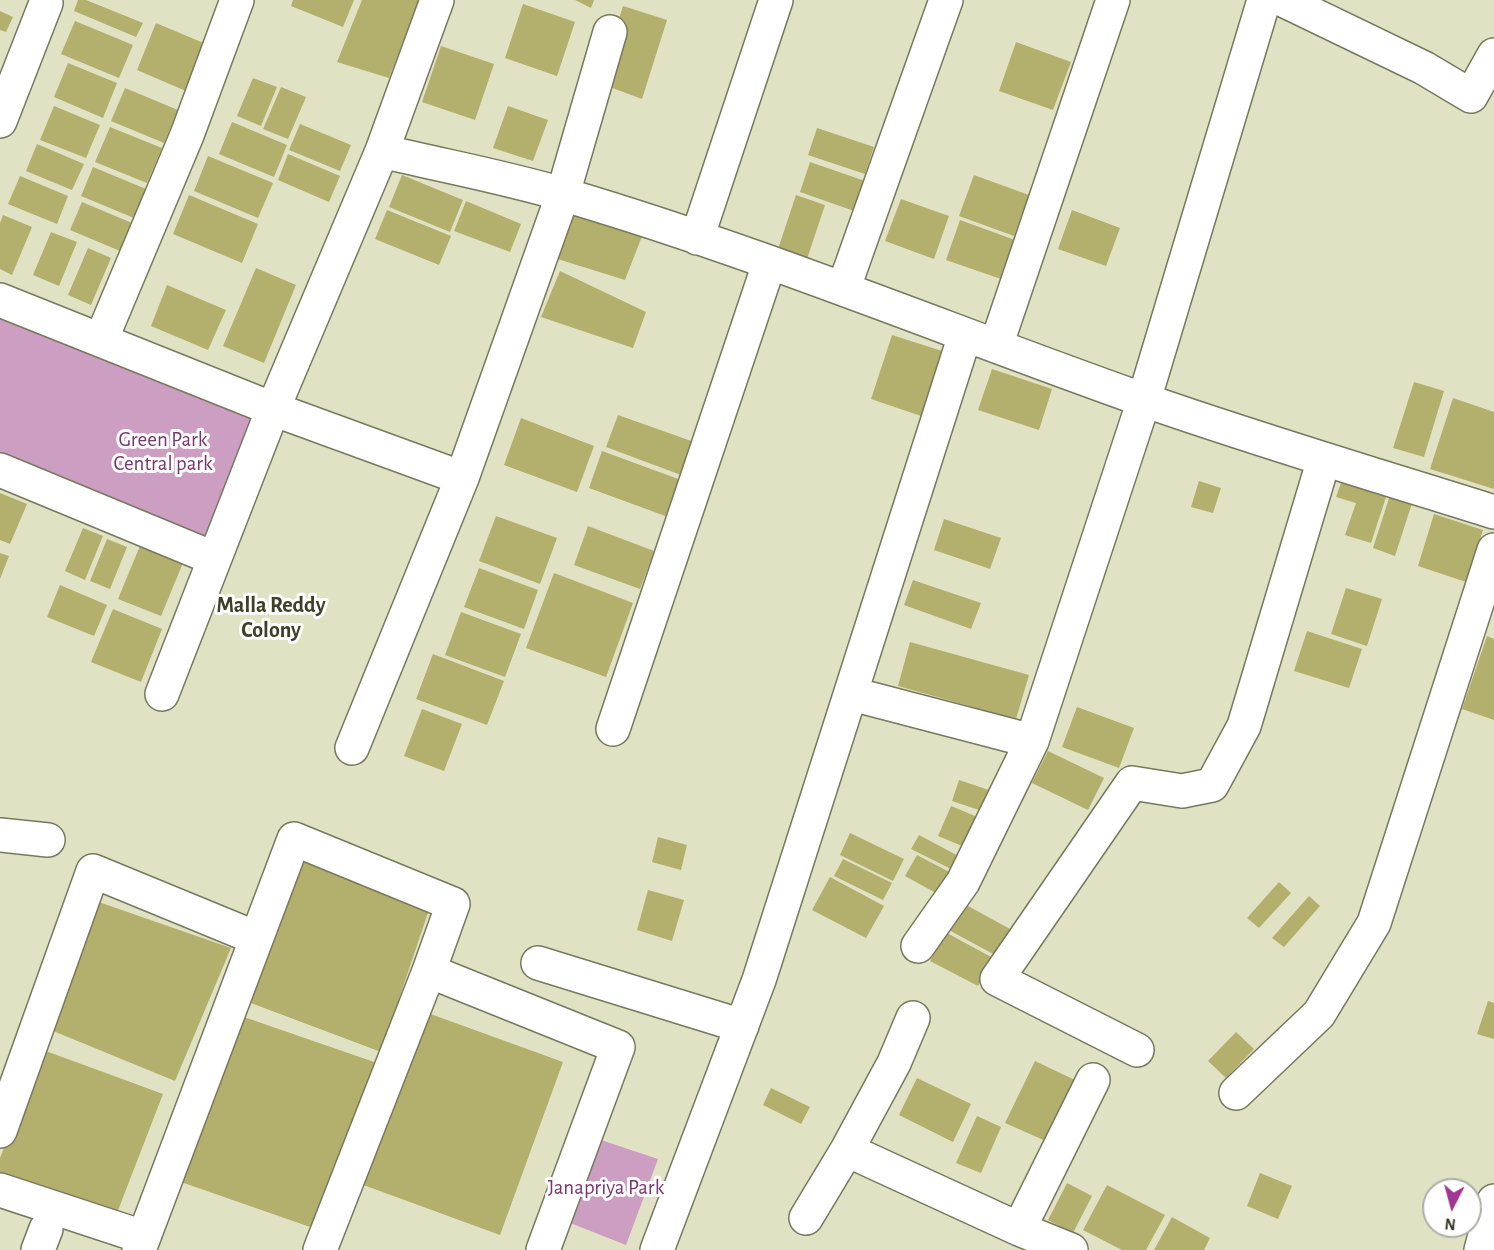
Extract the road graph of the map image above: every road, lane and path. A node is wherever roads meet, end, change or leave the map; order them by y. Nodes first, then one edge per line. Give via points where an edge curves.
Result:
1 (237, 0) edge
2 (437, 0) edge
3 (776, 0) edge
4 (946, 0) edge
5 (1113, 0) edge
6 (1264, 0) edge
7 (1283, 0) edge
8 (46, 3) dead end
9 (610, 33) dead end
10 (1494, 55) edge
11 (0, 121) edge
12 (382, 151) junction
13 (563, 194) junction
14 (697, 238) junction
15 (769, 264) junction
16 (844, 287) junction
17 (0, 300) edge
18 (965, 335) junction
19 (101, 340) junction
20 (996, 346) junction
21 (1144, 400) junction
22 (273, 409) junction
23 (1324, 459) junction
24 (0, 470) edge
25 (462, 478) junction
26 (1494, 512) edge
27 (1494, 550) edge
28 (213, 558) junction
29 (162, 694) dead end
30 (852, 694) junction
31 (613, 729) dead end
32 (1032, 741) junction
33 (352, 748) dead end
34 (0, 836) edge
35 (48, 840) dead end
36 (256, 938) junction
37 (918, 946) dead end
38 (538, 963) dead end
39 (429, 971) junction
40 (913, 1018) dead end
41 (742, 1026) junction
42 (1137, 1050) dead end
43 (1093, 1080) dead end
44 (1236, 1093) dead end
45 (0, 1131) edge
46 (848, 1150) junction
47 (0, 1190) edge
48 (1494, 1201) edge
49 (807, 1218) dead end
50 (1019, 1229) junction
51 (141, 1244) edge
52 (320, 1250) edge
53 (543, 1250) edge
54 (657, 1250) edge
55 (1071, 1250) edge
56 (1481, 1250) edge

1 - 19 street via 187,135
2 - 12 street
3 - 14 street
4 - 16 street
5 - 20 street
6 - 21 street
7 - 10 street via 1424,68 1470,96
8 - 11 street
9 - 13 street
12 - 13 street
12 - 22 street
13 - 14 street
13 - 25 street
14 - 15 street
15 - 16 street
15 - 31 street
16 - 18 street
17 - 19 street
18 - 20 street
18 - 30 street
19 - 22 street
20 - 21 street
21 - 23 street
21 - 32 street
22 - 25 street
22 - 28 street
23 - 26 street
23 - 42 street via 1244,726 1212,785 1182,791 1132,783 997,979
24 - 28 street
25 - 33 street
27 - 44 street via 1374,923 1319,1014
28 - 29 street
30 - 32 street
30 - 41 street
32 - 37 street via 963,882
34 - 35 street
36 - 39 street via 294,839 453,904
36 - 45 street via 93,871
36 - 51 street
38 - 41 street
39 - 52 street
39 - 53 street via 618,1047
40 - 46 street
41 - 54 street
43 - 50 street
46 - 49 street
46 - 50 street
47 - 51 street
48 - 56 street
50 - 55 street

